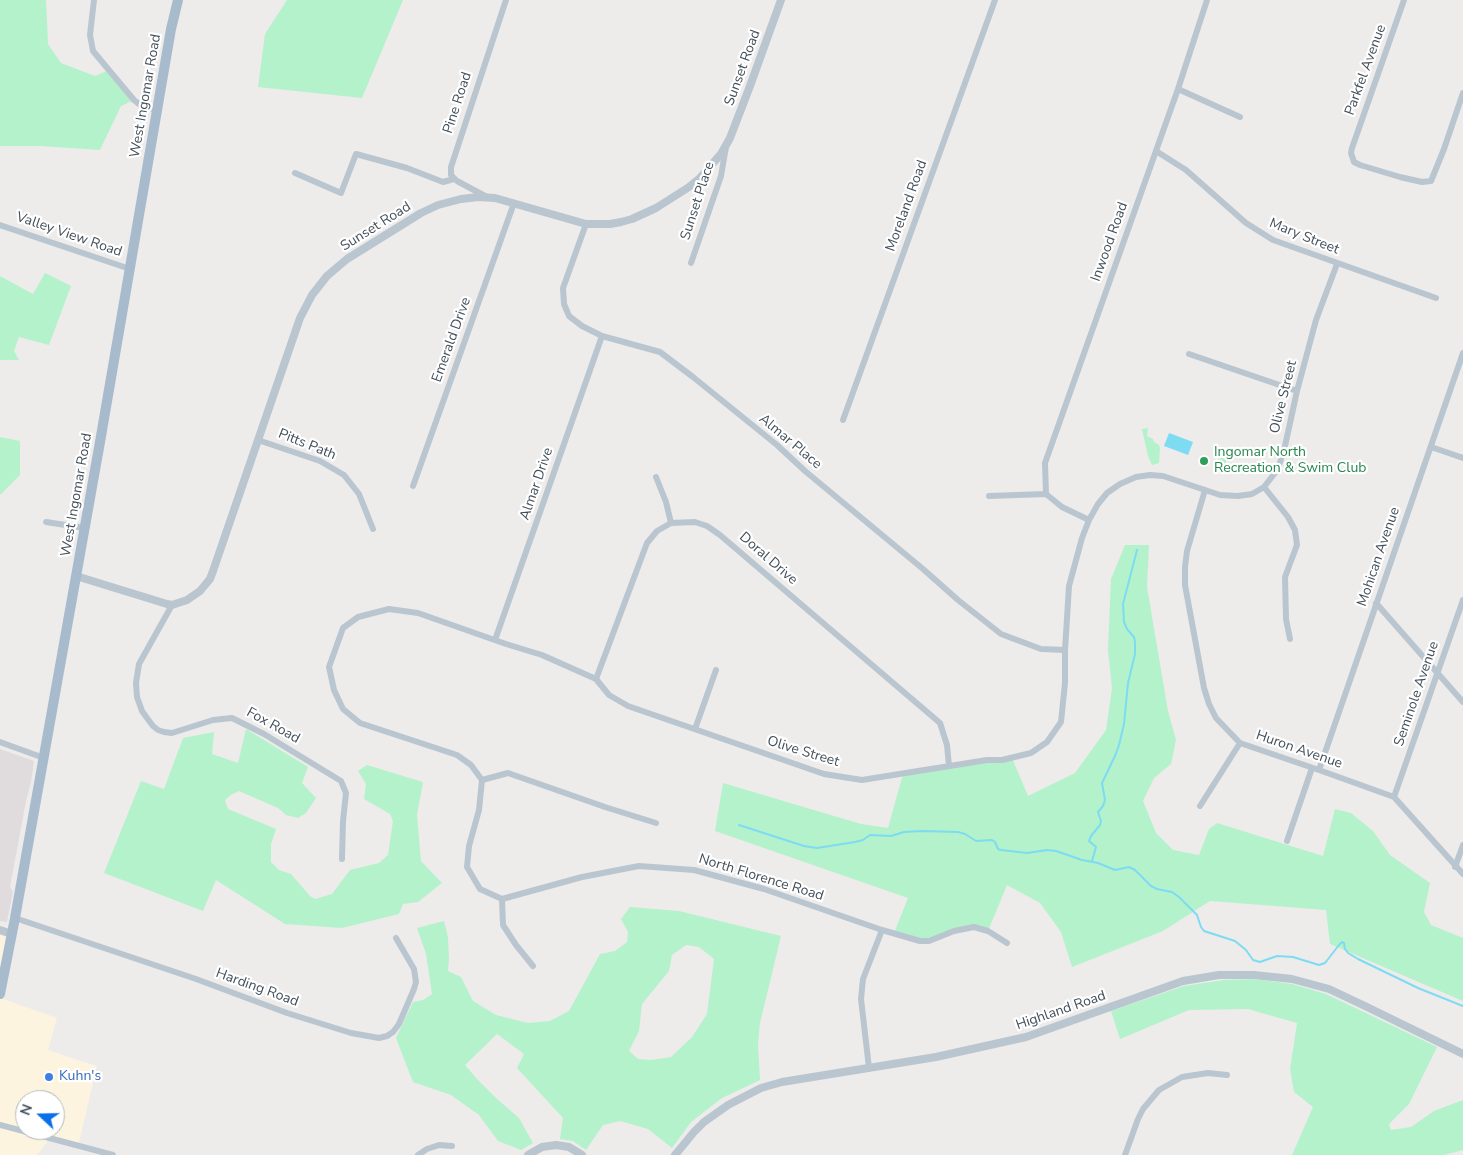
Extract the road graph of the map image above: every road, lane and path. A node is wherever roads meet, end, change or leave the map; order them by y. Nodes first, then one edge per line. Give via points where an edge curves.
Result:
1 (94, 0) edge
2 (178, 0) edge
3 (506, 0) edge
4 (781, 0) edge
5 (995, 0) edge
6 (1207, 0) edge
7 (1404, 0) edge
8 (1178, 89) junction
9 (1463, 93) edge
10 (158, 111) junction
11 (1240, 117) dead end
12 (726, 146) junction
13 (1156, 151) junction
14 (295, 173) dead end
15 (454, 179) junction
16 (487, 196) junction
17 (514, 203) junction
18 (586, 224) junction
19 (0, 225) edge
20 (691, 263) dead end
21 (1337, 264) junction
22 (130, 269) junction
23 (1436, 298) dead end
24 (602, 336) junction
25 (1463, 353) edge
26 (1189, 354) dead end
27 (1297, 391) junction
28 (843, 420) dead end
29 (258, 440) junction
30 (1431, 446) junction
31 (1463, 458) edge
32 (656, 477) dead end
33 (413, 486) dead end
34 (1264, 487) junction
35 (1206, 490) junction
36 (1046, 494) junction
37 (989, 496) dead end
38 (1089, 520) junction
39 (46, 522) dead end
40 (671, 523) junction
41 (85, 528) junction
42 (373, 529) dead end
43 (76, 576) junction
44 (1463, 600) edge
45 (1376, 603) junction
46 (172, 605) junction
47 (1290, 639) dead end
48 (495, 640) junction
49 (1065, 650) junction
50 (716, 670) dead end
51 (1438, 673) junction
52 (596, 679) junction
53 (1463, 702) edge
54 (695, 729) junction
55 (0, 742) edge
56 (1240, 743) junction
57 (44, 758) junction
58 (949, 766) junction
59 (1315, 768) junction
60 (482, 780) junction
61 (1394, 797) junction
62 (1200, 806) dead end
63 (656, 823) dead end
64 (1287, 840) dead end
65 (1463, 845) edge
66 (342, 860) dead end
67 (1455, 867) junction
68 (1463, 874) edge
69 (502, 899) junction
70 (15, 918) junction
71 (0, 930) edge
72 (882, 930) junction
73 (12, 934) junction
74 (396, 938) dead end
75 (1007, 943) dead end
76 (533, 966) dead end
77 (0, 994) edge
78 (1463, 1054) edge
79 (870, 1068) junction
80 (1227, 1075) dead end
81 (0, 1125) edge
82 (452, 1146) dead end
83 (113, 1155) edge
84 (418, 1155) edge
85 (528, 1155) edge
86 (582, 1155) edge
87 (675, 1155) edge
88 (1126, 1155) edge

1 - 10 street via 90,36 93,51 134,100
2 - 10 main road, West Ingomar Road
3 - 15 street, Pine Road via 452,162 450,171
4 - 12 street, Sunset Road
5 - 28 street, Moreland Road
6 - 8 street, Inwood Road
7 - 9 street, Parkfel Avenue via 1352,148 1354,162 1416,181 1431,181
8 - 11 street
8 - 13 street, Inwood Road
10 - 22 main road, West Ingomar Road
12 - 18 street, Sunset Road via 700,178 656,208 621,222
12 - 20 street, Sunset Place via 721,176
13 - 21 street, Mary Street via 1186,170 1246,224 1274,240
13 - 36 street, Inwood Road via 1045,463
14 - 15 street via 341,193 356,154 443,182
15 - 16 street
16 - 17 street, Sunset Road
16 - 29 street, Sunset Road via 461,199 429,209 347,259 320,282 300,318
17 - 18 street, Sunset Road
17 - 33 street, Emerald Drive
18 - 24 street, Almar Place via 563,288 564,304 569,316
19 - 22 street, Valley View Road
21 - 23 street, Mary Street
21 - 27 street, Olive Street via 1316,320
22 - 41 main road, West Ingomar Road
24 - 48 street, Almar Drive
24 - 49 street, Almar Place via 660,352 777,445 1001,634 1042,649
25 - 30 street, Mohican Avenue
26 - 27 street
27 - 34 street, Olive Street via 1278,469
29 - 42 street, Pitts Path via 320,461 344,475 359,494
29 - 46 street, Sunset Road via 210,579 187,600
30 - 31 street
30 - 45 street, Mohican Avenue
32 - 40 street
34 - 35 street, Olive Street via 1252,494 1238,496
34 - 47 street via 1295,530 1297,545 1285,577
35 - 38 street, Olive Street via 1163,476 1136,478 1107,493
35 - 56 street, Huron Avenue via 1187,551 1185,585 1209,704 1216,718
36 - 37 street
36 - 38 street via 1062,507
38 - 49 street, Olive Street via 1069,586
39 - 41 street
40 - 52 street via 657,531 647,543
40 - 58 street, Doral Drive via 695,522 720,535 940,723
41 - 43 main road, West Ingomar Road
43 - 46 street
43 - 57 main road, West Ingomar Road
44 - 51 street, Seminole Avenue
45 - 51 street
45 - 59 street, Mohican Avenue
46 - 66 street, Fox Road via 139,664 136,683 142,711 152,726 172,733 213,720 232,718 341,781 346,793
48 - 52 street, Olive Street via 542,655
48 - 60 street, Olive Street via 418,613 389,609 358,617 343,628 329,667 334,690 343,709 360,723 457,755 471,765
49 - 58 street, Olive Street via 1061,722 1047,742 1031,753
50 - 54 street
51 - 53 street
51 - 61 street, Seminole Avenue
52 - 54 street, Olive Street via 609,695 628,706
54 - 58 street, Olive Street via 824,774 862,780
55 - 57 street
56 - 59 street, Huron Avenue
56 - 62 street
57 - 70 main road, West Ingomar Road
59 - 61 street, Huron Avenue
59 - 64 street, Mohican Avenue
60 - 63 street via 508,773
60 - 69 street via 467,867 480,889
61 - 67 street, Huron Avenue
65 - 67 street
67 - 68 street, Huron Avenue
69 - 72 street, North Florence Road via 582,877 639,866 694,870 764,889
69 - 76 street via 503,925
70 - 73 main road, West Ingomar Road
70 - 74 street, Harding Road via 196,979 287,1014 379,1038 393,1032 399,1024 416,982 414,969
71 - 73 street
72 - 75 street, North Florence Road via 929,941 974,927 988,931
72 - 79 street via 864,979 861,999
73 - 77 main road, West Ingomar Road
78 - 79 street, Highland Road via 1329,989 1292,979 1219,975 1183,981 1026,1038 936,1058
79 - 87 street, Highland Road via 782,1082 752,1092 704,1122
80 - 88 street via 1188,1076 1159,1090 1138,1119
81 - 83 street
82 - 84 street via 439,1145
85 - 86 street via 542,1147 556,1145 569,1147

